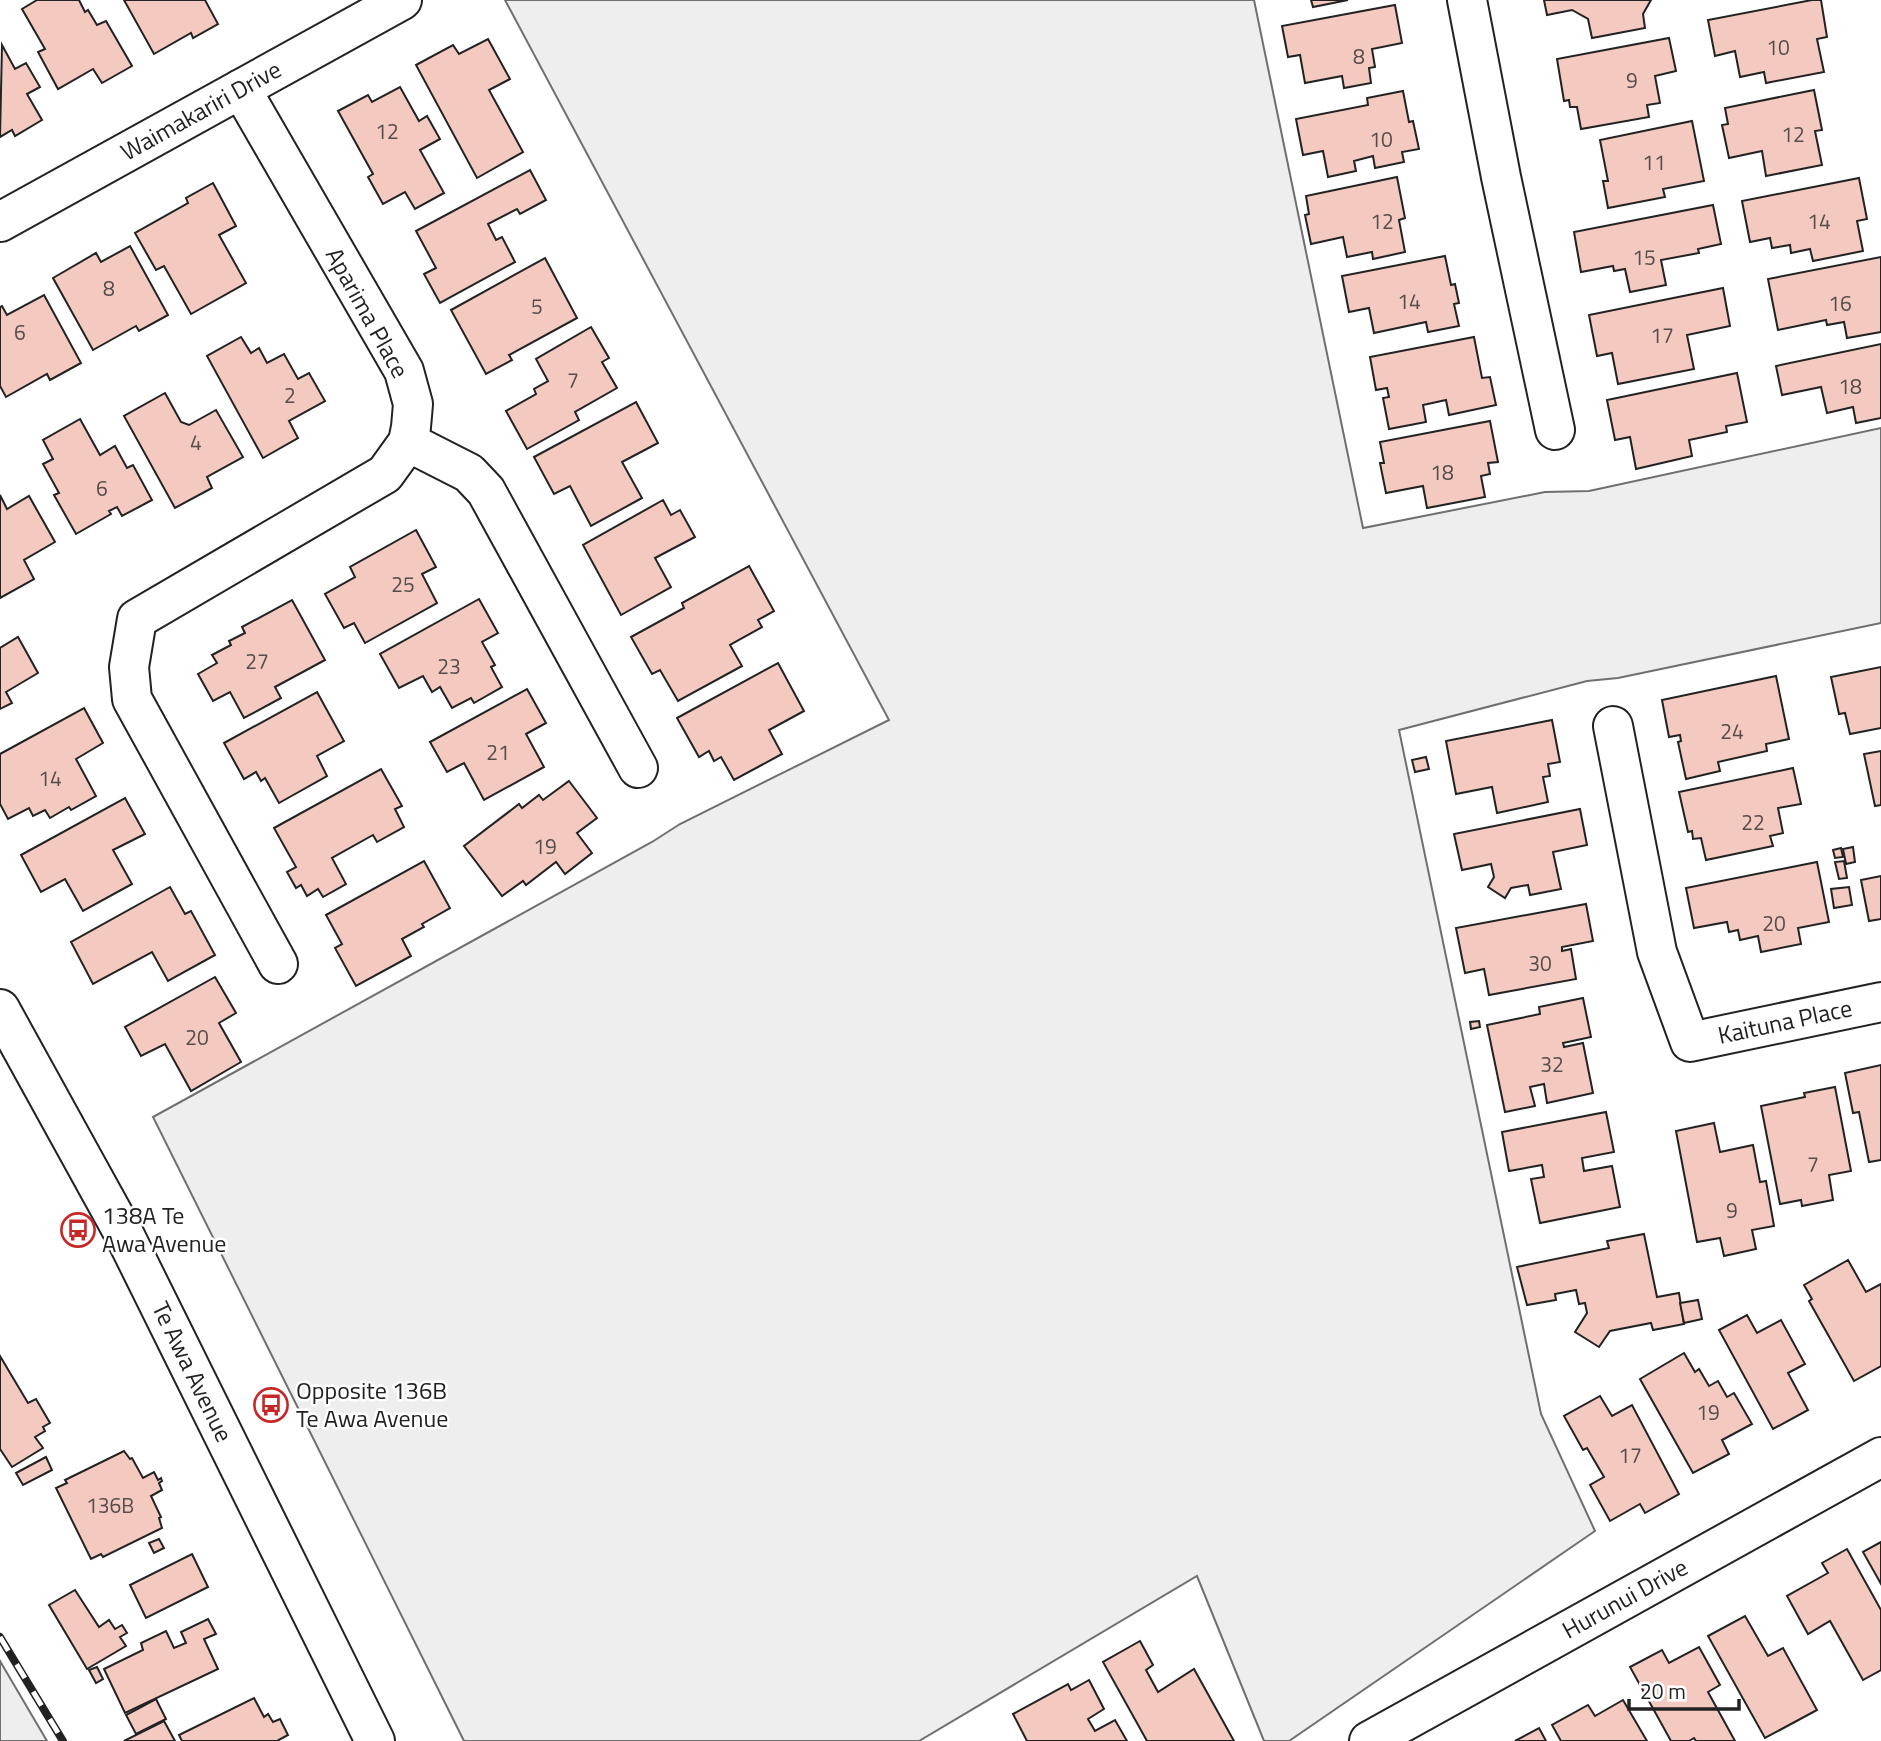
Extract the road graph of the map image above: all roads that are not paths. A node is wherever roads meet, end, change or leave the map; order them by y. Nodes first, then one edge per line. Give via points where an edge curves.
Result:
1 (402, 0) edge
2 (1467, 0) edge
3 (242, 89) junction
4 (0, 222) edge
5 (1555, 430) dead end
6 (408, 442) junction
7 (1613, 726) dead end
8 (638, 768) dead end
9 (278, 964) dead end
10 (1881, 1002) edge
11 (0, 1009) edge
12 (1881, 1457) edge
13 (375, 1741) edge
14 (1369, 1741) edge

1 - 3 street, Waimakariri Drive
2 - 5 street
3 - 4 street, Waimakariri Drive
3 - 6 street, Aparima Place via 404,371 413,404
6 - 8 street via 469,473 486,491
6 - 9 street, Aparima Place via 385,474 137,619 129,667 132,699
7 - 10 street, Kaituna Place via 1657,952 1690,1042
11 - 13 street, Te Awa Avenue via 123,1232
12 - 14 street, Hurunui Drive

